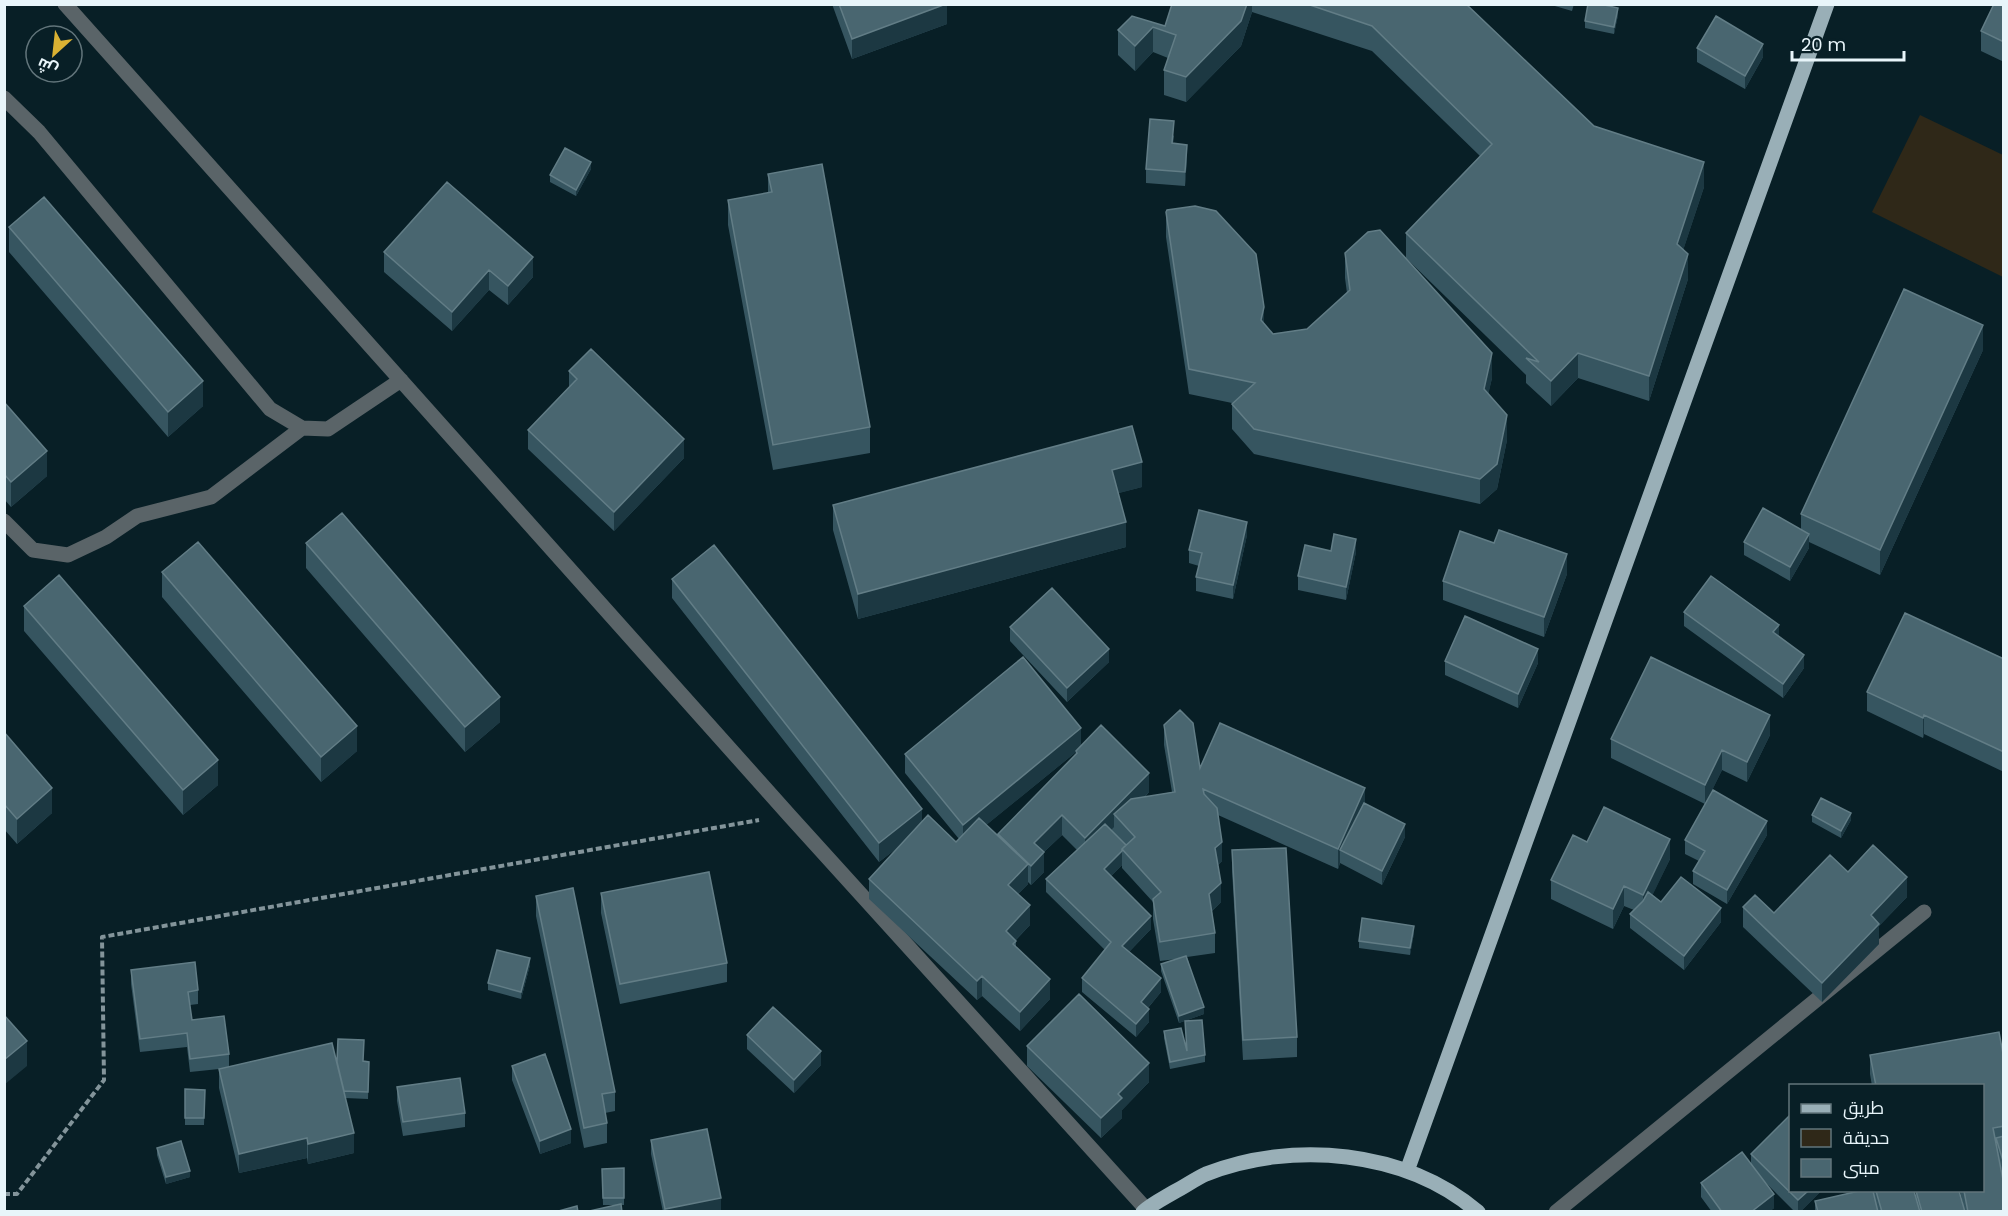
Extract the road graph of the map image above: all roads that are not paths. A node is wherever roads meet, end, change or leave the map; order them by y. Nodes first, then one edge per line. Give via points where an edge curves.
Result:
1 (65, 4) edge
2 (1827, 4) edge
3 (4, 98) edge
4 (401, 380) junction
5 (302, 428) junction
6 (4, 520) edge
7 (1924, 912) dead end
8 (1407, 1171) junction
9 (1144, 1210) edge
10 (1478, 1212) edge
11 (1556, 1212) edge

1 - 4 street
2 - 8 main road
3 - 5 street via 39,132 270,408
4 - 5 street via 328,429
4 - 9 street
5 - 6 street via 211,497 137,516 106,537 68,555 33,550
7 - 11 street
8 - 9 main road via 1340,1155 1271,1156 1205,1174
8 - 10 main road via 1466,1201

